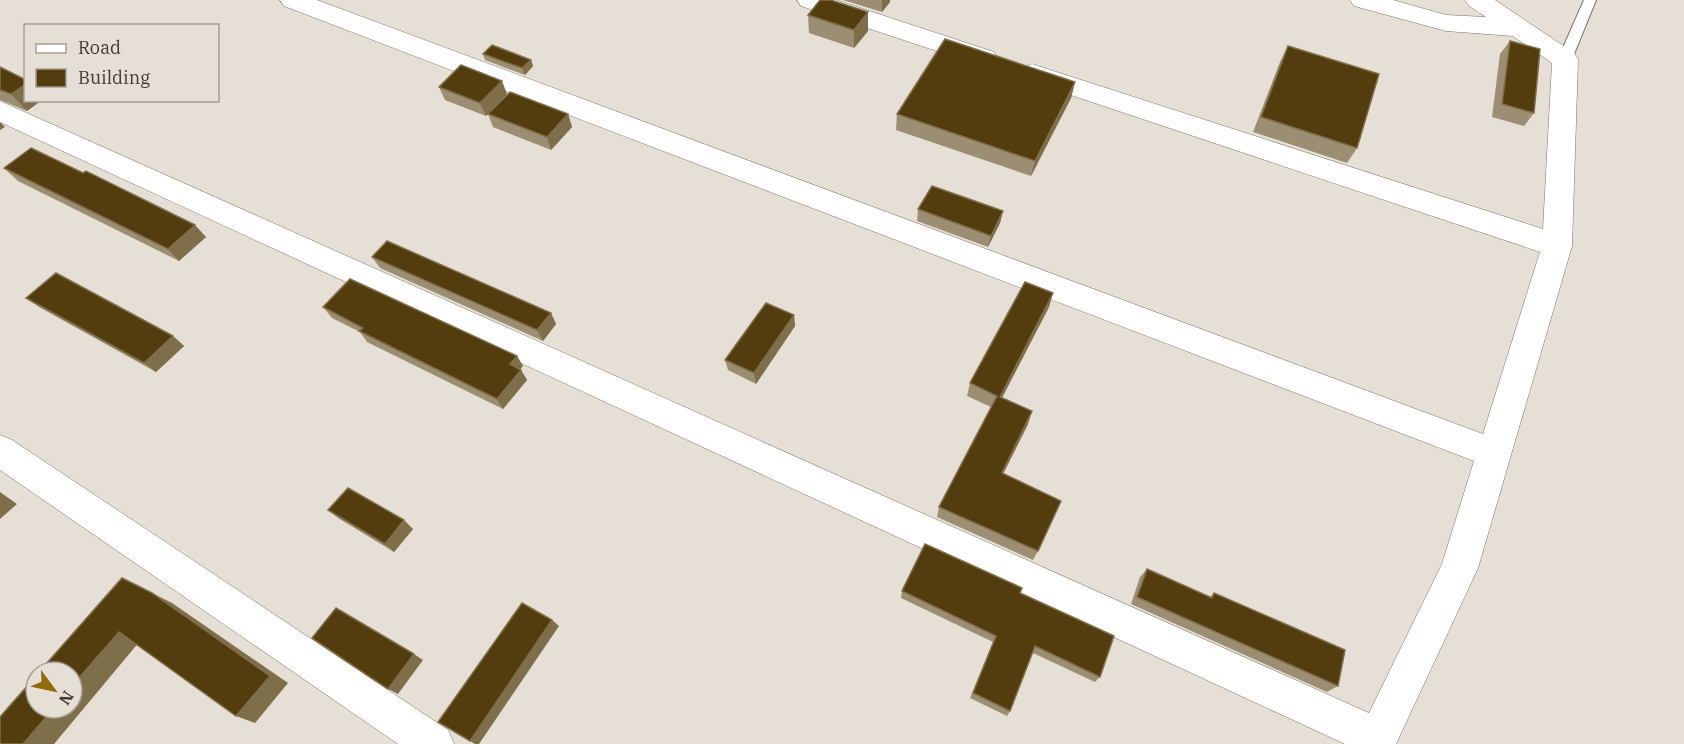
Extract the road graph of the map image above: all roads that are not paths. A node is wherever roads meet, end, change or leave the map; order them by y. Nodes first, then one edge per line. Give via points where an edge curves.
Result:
1 (293, 0) edge
2 (810, 0) edge
3 (1363, 0) edge
4 (1478, 0) edge
5 (1590, 0) edge
6 (1519, 28) junction
7 (1565, 59) junction
8 (0, 111) edge
9 (1557, 246) junction
10 (0, 451) edge
11 (1493, 453) junction
12 (1376, 741) edge
13 (434, 744) edge

1 - 11 street
2 - 9 street
3 - 6 street via 1446,23
4 - 6 street
5 - 7 lane
6 - 7 street
7 - 9 street
8 - 12 street
9 - 11 street
10 - 13 street
11 - 12 street via 1459,568

